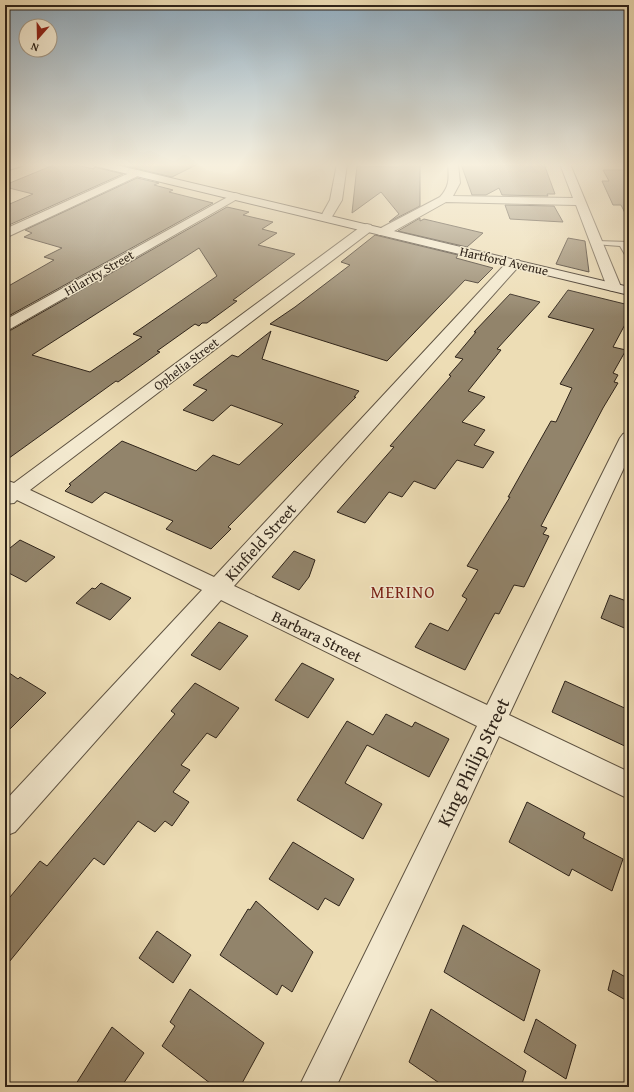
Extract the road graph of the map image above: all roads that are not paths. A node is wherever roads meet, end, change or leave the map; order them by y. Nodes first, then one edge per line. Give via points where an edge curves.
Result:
1 (46, 215) edge
2 (201, 215) edge
3 (313, 215) edge
4 (328, 215) edge
5 (414, 215) edge
6 (584, 215) edge
7 (326, 218) junction
8 (367, 228) junction
9 (383, 232) junction
10 (5, 234) edge
11 (596, 243) junction
12 (626, 244) edge
13 (629, 257) edge
14 (514, 263) junction
15 (614, 287) junction
16 (629, 291) edge
17 (5, 326) edge
18 (629, 438) edge
19 (9, 492) edge
20 (218, 588) junction
21 (493, 721) junction
22 (629, 786) edge
23 (5, 822) edge
24 (317, 1087) edge

1 - 10 street
2 - 17 street, Hilarity Street
3 - 7 main road, Hartford Avenue
4 - 7 street
5 - 9 street
6 - 11 street
7 - 8 main road, Hartford Avenue
8 - 9 main road, Hartford Avenue
8 - 19 street, Ophelia Street
9 - 14 main road, Hartford Avenue
11 - 12 lane
11 - 15 street
12 - 13 lane
14 - 15 main road, Hartford Avenue
14 - 20 street, Kinfield Street
15 - 16 main road, Hartford Avenue
18 - 21 street, King Philip Street
19 - 20 street, Barbara Street
20 - 21 street, Barbara Street
20 - 23 street, Kinfield Street
21 - 22 street, Barbara Street
21 - 24 street, King Philip Street

